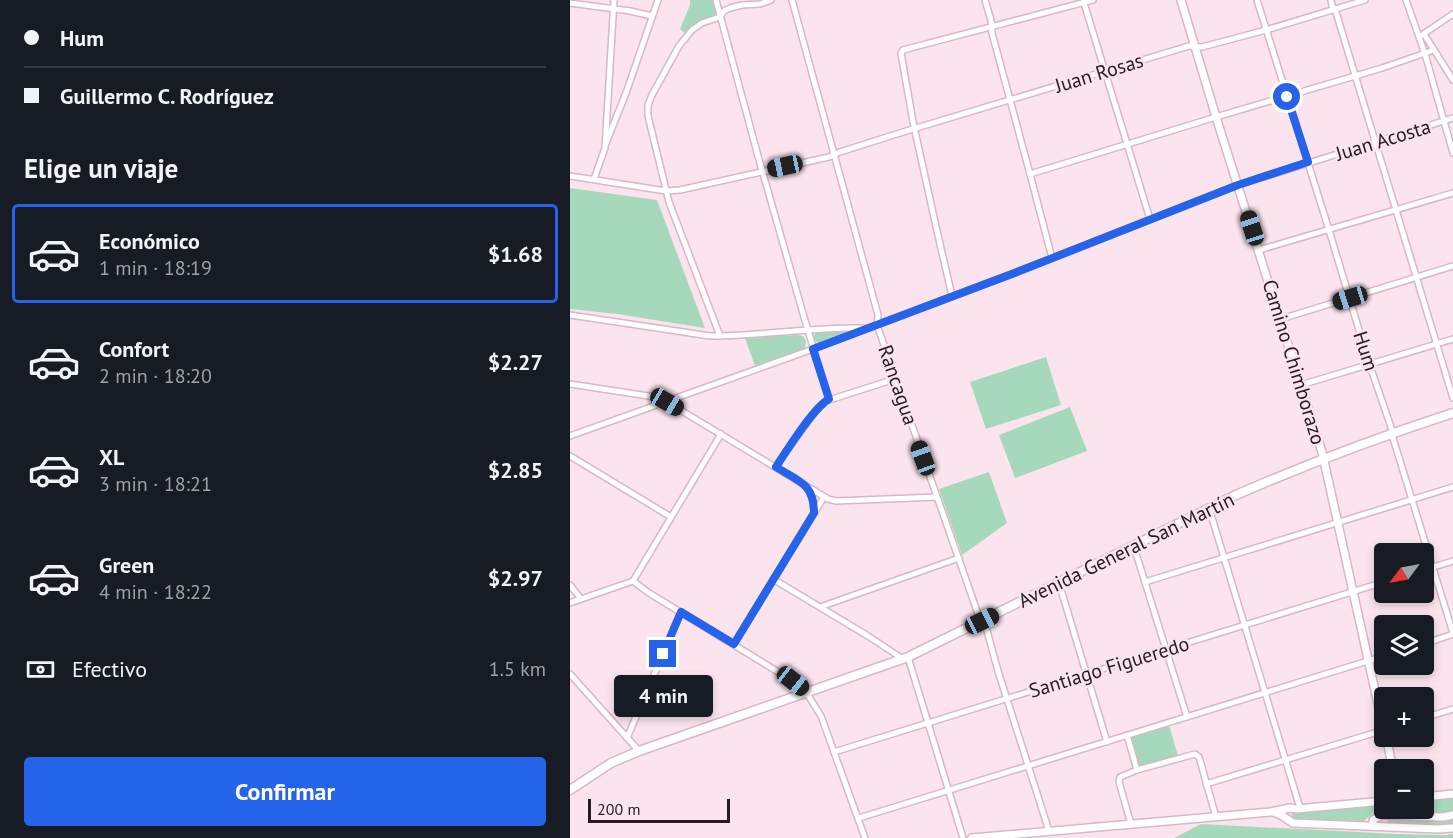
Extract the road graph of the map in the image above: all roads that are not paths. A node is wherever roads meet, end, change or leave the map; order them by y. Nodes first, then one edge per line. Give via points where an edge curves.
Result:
1 (614, 0) edge
2 (658, 0) edge
3 (716, 0) edge
4 (771, 0) edge
5 (792, 0) edge
6 (985, 0) edge
7 (1094, 0) edge
8 (1181, 0) edge
9 (1257, 0) edge
10 (1330, 0) edge
11 (1365, 0) edge
12 (1406, 0) edge
13 (570, 3) edge
14 (1084, 3) junction
15 (613, 9) junction
16 (1335, 9) junction
17 (1453, 14) edge
18 (652, 16) junction
19 (720, 17) junction
20 (991, 27) junction
21 (1266, 30) junction
22 (1421, 36) junction
23 (1194, 46) junction
24 (1434, 50) junction
25 (1425, 54) junction
26 (1104, 71) junction
27 (1356, 76) junction
28 (1453, 80) edge
29 (1287, 97) junction
30 (1010, 100) junction
31 (606, 111) junction
32 (618, 114) junction
33 (1216, 117) junction
34 (1453, 118) edge
35 (1443, 121) junction
36 (915, 129) junction
37 (1376, 141) junction
38 (1127, 144) junction
39 (605, 148) junction
40 (1453, 153) edge
41 (835, 154) junction
42 (1308, 162) junction
43 (763, 171) junction
44 (1030, 174) junction
45 (570, 176) edge
46 (594, 179) junction
47 (1238, 185) junction
48 (666, 191) junction
49 (1453, 193) edge
50 (1397, 210) junction
51 (1150, 219) junction
52 (1329, 230) junction
53 (1259, 250) junction
54 (1052, 258) junction
55 (1453, 266) edge
56 (1417, 278) junction
57 (952, 296) junction
58 (1350, 298) junction
59 (570, 315) edge
60 (1281, 319) junction
61 (877, 325) junction
62 (868, 328) junction
63 (808, 329) junction
64 (720, 336) junction
65 (1453, 339) edge
66 (1437, 345) junction
67 (813, 349) junction
68 (1370, 364) junction
69 (895, 379) junction
70 (570, 384) edge
71 (1301, 385) junction
72 (1453, 398) edge
73 (829, 399) junction
74 (667, 402) junction
75 (1453, 414) edge
76 (1392, 433) junction
77 (721, 434) junction
78 (570, 436) edge
79 (570, 456) edge
80 (1323, 459) junction
81 (776, 467) junction
82 (1453, 486) edge
83 (808, 487) junction
84 (824, 497) junction
85 (937, 497) junction
86 (1411, 499) junction
87 (1209, 508) junction
88 (814, 513) junction
89 (671, 517) junction
90 (1338, 522) junction
91 (1425, 543) edge
92 (1134, 546) junction
93 (959, 558) junction
94 (1224, 558) junction
95 (1453, 561) edge
96 (1434, 566) edge
97 (1434, 573) edge
98 (773, 579) junction
99 (633, 581) junction
100 (1145, 582) junction
101 (1059, 583) junction
102 (570, 585) edge
103 (1374, 585) edge
104 (1353, 592) junction
105 (581, 599) junction
106 (570, 603) edge
107 (820, 607) junction
108 (681, 612) junction
109 (982, 621) junction
110 (1244, 625) junction
111 (1453, 633) edge
112 (1434, 640) edge
113 (734, 644) junction
114 (1166, 650) junction
115 (906, 658) junction
116 (1374, 659) edge
117 (1369, 661) junction
118 (570, 674) edge
119 (1086, 674) junction
120 (1375, 687) edge
121 (806, 692) junction
122 (1265, 693) junction
123 (1007, 699) junction
124 (1453, 709) edge
125 (1434, 715) edge
126 (1187, 717) junction
127 (929, 723) junction
128 (1374, 733) edge
129 (1127, 735) junction
130 (627, 738) junction
131 (1107, 742) junction
132 (639, 751) junction
133 (834, 752) junction
134 (1286, 761) junction
135 (1028, 766) junction
136 (1137, 770) junction
137 (1206, 784) junction
138 (570, 790) edge
139 (948, 790) junction
140 (1453, 794) edge
141 (1434, 796) edge
142 (1374, 802) edge
143 (1298, 809) junction
144 (1270, 812) junction
145 (1453, 815) edge
146 (1434, 816) edge
147 (1216, 817) junction
148 (859, 818) junction
149 (1375, 819) edge
150 (1289, 820) junction
151 (1131, 824) junction
152 (1373, 826) junction
153 (1453, 828) edge
154 (1049, 831) junction
155 (865, 838) edge
156 (963, 838) edge
157 (972, 838) edge

1 - 15 street
2 - 18 street
3 - 19 street
4 - 19 street via 729,8
5 - 41 street, Rancagua
6 - 20 street
7 - 14 street
8 - 23 street, Camino Chimborazo
9 - 21 street, Hum
10 - 16 street
11 - 16 street, Juan Rosas
12 - 22 street
13 - 15 street
14 - 20 street
14 - 26 street
15 - 18 street
15 - 31 street
16 - 21 street, Juan Rosas
16 - 27 street
17 - 22 street
18 - 32 street
19 - 43 street
19 - 48 street via 697,26 687,35 648,105
20 - 30 street
20 - 36 street via 903,50 901,57
21 - 23 street, Juan Rosas
21 - 29 street, Hum
22 - 24 street
22 - 25 street
23 - 26 street, Juan Rosas
23 - 33 street, Camino Chimborazo
24 - 25 street
24 - 28 street
25 - 27 street
25 - 35 street
26 - 30 street, Juan Rosas
26 - 38 street
27 - 29 street
27 - 37 street
29 - 33 street
29 - 42 street, Hum
30 - 36 street, Juan Rosas
30 - 44 street
31 - 32 street
31 - 39 street
32 - 39 street
33 - 38 street
33 - 47 street, Camino Chimborazo
34 - 35 street, Juan Acosta
35 - 37 street, Juan Acosta
35 - 40 street
36 - 41 street, Juan Rosas
36 - 57 street
37 - 42 street, Juan Acosta
37 - 50 street
38 - 44 street
38 - 51 street
39 - 46 street
41 - 43 street, Juan Rosas
41 - 61 street, Rancagua via 878,315
42 - 47 street, Juan Acosta
42 - 52 street, Hum
43 - 48 street, Juan Rosas
43 - 63 street
44 - 54 street
45 - 46 street, Juan Rosas
46 - 48 street, Juan Rosas
47 - 51 street, Juan Acosta
47 - 53 street, Camino Chimborazo
48 - 64 street
49 - 50 street
50 - 52 street
50 - 56 street
51 - 54 street, Juan Acosta
52 - 53 street
52 - 58 street, Hum
53 - 60 street, Camino Chimborazo
54 - 57 street, Juan Acosta
55 - 56 street
56 - 58 street
56 - 66 street
57 - 61 street, Juan Acosta
58 - 60 street
58 - 68 street, Hum
59 - 64 street
60 - 71 street, Camino Chimborazo
61 - 62 street, Juan Acosta
61 - 69 street, Rancagua
62 - 63 street
62 - 67 street, Juan Acosta
63 - 64 street
63 - 67 street
65 - 66 street
66 - 68 street
66 - 72 street
67 - 73 street
67 - 74 street, Juan Acosta
68 - 71 street
68 - 76 street, Hum
69 - 73 street
69 - 85 street, Rancagua
70 - 74 street
71 - 80 street, Camino Chimborazo
73 - 81 street via 822,403
74 - 77 street
74 - 78 street, Juan Acosta
75 - 76 main road, Avenida General San Martín
76 - 80 main road, Avenida General San Martín
76 - 86 street, Hum
77 - 81 street
77 - 89 street
79 - 89 street
80 - 87 main road, Avenida General San Martín
80 - 90 street, Camino Chimborazo
81 - 83 street
82 - 86 street
83 - 84 street
83 - 88 street
84 - 85 street via 836,501
84 - 88 street
85 - 93 street, Rancagua
86 - 90 street
86 - 91 street, Hum
87 - 92 main road, Avenida General San Martín
87 - 94 street
88 - 98 street
89 - 99 street
90 - 94 street
90 - 104 street, Camino Chimborazo
92 - 100 street
92 - 101 main road, Avenida General San Martín
93 - 107 street
93 - 109 street, Rancagua
94 - 100 street
94 - 110 street
95 - 96 street
97 - 111 street, Hum
98 - 107 street
98 - 113 street
99 - 105 street
99 - 108 street
100 - 114 street
101 - 109 main road, Avenida General San Martín
101 - 119 street
102 - 105 street
103 - 104 street, Santiago Figueredo
104 - 110 street, Santiago Figueredo
104 - 117 street, Camino Chimborazo
105 - 106 street
107 - 115 street
108 - 113 street
108 - 130 street
109 - 115 main road, Avenida General San Martín
109 - 123 street, Rancagua
110 - 114 street, Santiago Figueredo
110 - 122 street
111 - 112 street
113 - 121 street
114 - 119 street, Santiago Figueredo
114 - 126 street
115 - 121 main road, Avenida General San Martín
115 - 127 street
116 - 117 street
117 - 120 street, Camino Chimborazo
117 - 122 street
118 - 130 street
119 - 123 street, Santiago Figueredo
119 - 131 street
121 - 132 main road, Avenida General San Martín
121 - 133 street via 821,716
122 - 126 street
122 - 134 street
123 - 127 street, Santiago Figueredo
123 - 135 street, Rancagua
124 - 125 street
126 - 129 street
127 - 133 street, Santiago Figueredo
127 - 139 street
128 - 134 street
129 - 131 street
129 - 136 street
130 - 132 street
131 - 135 street
132 - 138 main road, Avenida General San Martín via 611,763
133 - 148 street
134 - 137 street
134 - 143 street
135 - 139 street
135 - 154 street, Rancagua
136 - 137 street via 1197,754
136 - 151 street via 1122,775 1119,782
137 - 147 street
139 - 148 street
139 - 156 street
140 - 141 street
142 - 143 street
143 - 144 street
143 - 150 street via 1288,814
144 - 147 street
144 - 150 street
145 - 146 street
147 - 151 street
148 - 155 street
149 - 152 street
150 - 152 street
151 - 154 street
152 - 153 street
154 - 157 street

